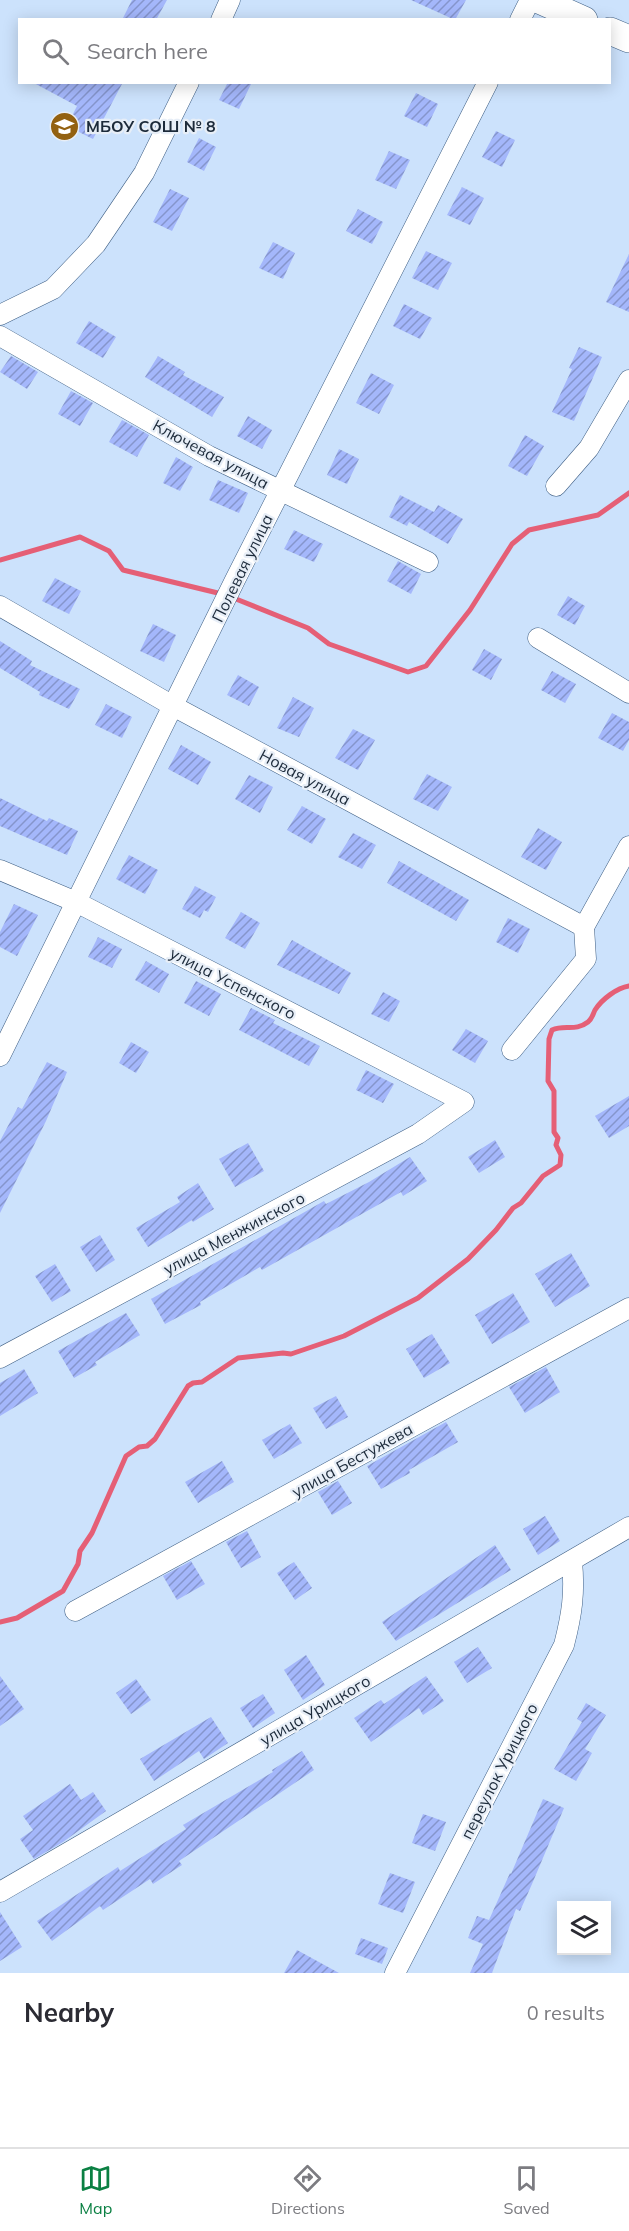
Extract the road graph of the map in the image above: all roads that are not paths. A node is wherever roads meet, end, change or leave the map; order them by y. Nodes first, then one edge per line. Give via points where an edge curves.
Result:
1 (230, 0) edge
2 (530, 0) edge
3 (539, 0) edge
4 (221, 18) edge
5 (521, 18) edge
6 (580, 18) edge
7 (611, 31) edge
8 (629, 39) edge
9 (188, 84) edge
10 (487, 84) edge
11 (0, 315) edge
12 (0, 336) edge
13 (629, 380) edge
14 (556, 486) dead end
15 (281, 490) junction
16 (428, 562) dead end
17 (0, 606) edge
18 (538, 638) dead end
19 (629, 693) edge
20 (173, 706) junction
21 (629, 846) edge
22 (0, 870) edge
23 (75, 902) junction
24 (584, 927) junction
25 (512, 1050) dead end
26 (0, 1056) edge
27 (464, 1102) joint
28 (629, 1308) edge
29 (0, 1358) edge
30 (629, 1527) edge
31 (572, 1561) junction
32 (75, 1611) dead end
33 (0, 1892) edge
34 (394, 1973) edge

1 - 4 street
2 - 5 street
3 - 6 street
7 - 8 street
9 - 11 street via 144,173 96,244 53,289
10 - 15 street, Полевая улица
12 - 15 street, Ключевая улица via 209,456
13 - 14 street via 589,448
15 - 16 street, Ключевая улица
15 - 20 street, Полевая улица
17 - 20 street, Новая улица
18 - 19 street
20 - 23 street, Полевая улица
20 - 24 street, Новая улица
21 - 24 street
22 - 23 street, улица Успенского
23 - 26 street, Полевая улица
23 - 27 street, улица Успенского
24 - 25 street via 586,959
27 - 29 street, улица Менжинского via 418,1134
28 - 32 street, улица Бестужева
30 - 31 street, улица Урицкого
31 - 33 street, улица Урицкого
31 - 34 street, переулок Урицкого via 572,1615 564,1645

